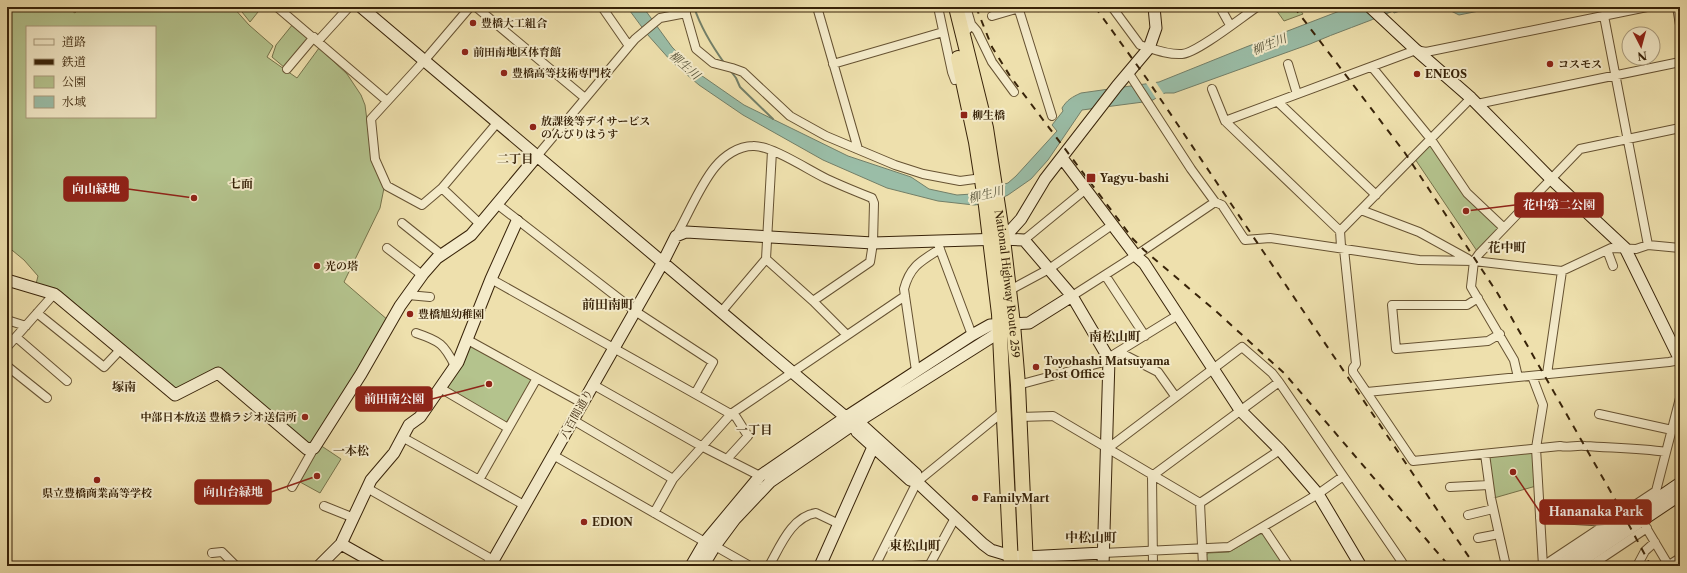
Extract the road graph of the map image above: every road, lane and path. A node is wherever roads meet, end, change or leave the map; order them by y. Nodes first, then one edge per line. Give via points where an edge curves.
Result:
1 (277, 7) edge
2 (349, 7) edge
3 (362, 7) edge
4 (470, 7) edge
5 (476, 7) edge
6 (602, 7) edge
7 (817, 7) edge
8 (938, 7) edge
9 (948, 7) edge
10 (956, 7) edge
11 (966, 7) edge
12 (1019, 7) edge
13 (1112, 7) edge
14 (1154, 7) edge
15 (1220, 7) edge
16 (1257, 7) edge
17 (1370, 7) edge
18 (1648, 7) edge
19 (1677, 7) edge
20 (685, 10) edge
21 (992, 16) dead end
22 (1604, 16) junction
23 (971, 24) junction
24 (1230, 25) junction
25 (1680, 25) edge
26 (943, 32) junction
27 (316, 39) junction
28 (964, 39) junction
29 (629, 46) junction
30 (1149, 48) junction
31 (1416, 50) junction
32 (424, 61) junction
33 (1680, 62) edge
34 (833, 64) junction
35 (1288, 64) dead end
36 (1372, 67) junction
37 (287, 68) dead end
38 (1128, 72) junction
39 (1615, 76) junction
40 (962, 78) junction
41 (1212, 89) dead end
42 (1014, 92) dead end
43 (1297, 94) junction
44 (585, 98) junction
45 (387, 101) junction
46 (1474, 101) junction
47 (1278, 102) junction
48 (1052, 116) dead end
49 (1225, 121) junction
50 (497, 123) junction
51 (1680, 128) edge
52 (1430, 138) junction
53 (1629, 139) junction
54 (858, 149) junction
55 (772, 151) junction
56 (537, 156) junction
57 (1062, 158) junction
58 (1550, 178) junction
59 (986, 179) junction
60 (442, 188) junction
61 (1086, 189) junction
62 (1376, 195) junction
63 (1215, 202) junction
64 (497, 204) junction
65 (1361, 210) junction
66 (517, 220) junction
67 (402, 223) dead end
68 (480, 224) junction
69 (1112, 225) junction
70 (1504, 228) junction
71 (1340, 231) junction
72 (676, 236) junction
73 (768, 237) junction
74 (996, 239) junction
75 (1024, 240) junction
76 (873, 243) junction
77 (938, 245) junction
78 (1648, 245) junction
79 (387, 248) dead end
80 (1625, 248) junction
81 (1680, 248) edge
82 (1344, 249) junction
83 (1607, 250) junction
84 (442, 255) junction
85 (1136, 256) junction
86 (766, 258) junction
87 (1474, 261) junction
88 (663, 262) junction
89 (1613, 266) dead end
90 (1049, 269) junction
91 (1562, 271) junction
92 (1105, 275) junction
93 (422, 276) junction
94 (492, 279) junction
95 (7, 280) edge
96 (1010, 290) junction
97 (54, 294) junction
98 (408, 295) junction
99 (906, 296) junction
100 (1072, 296) junction
101 (430, 297) dead end
102 (1478, 298) junction
103 (813, 301) junction
104 (635, 311) junction
105 (722, 311) junction
106 (37, 313) junction
107 (1178, 315) junction
108 (7, 320) edge
109 (26, 326) junction
110 (1004, 327) junction
111 (416, 333) dead end
112 (1500, 334) junction
113 (847, 335) junction
114 (972, 335) junction
115 (1145, 336) junction
116 (16, 337) junction
117 (466, 339) junction
118 (8, 344) edge
119 (614, 347) junction
120 (120, 350) junction
121 (1119, 352) junction
122 (1109, 359) junction
123 (1680, 360) edge
124 (7, 366) edge
125 (455, 366) junction
126 (1213, 369) junction
127 (916, 371) junction
128 (793, 372) junction
129 (1547, 374) junction
130 (1532, 376) junction
131 (1518, 377) junction
132 (537, 378) junction
133 (67, 381) dead end
134 (1279, 382) junction
135 (592, 384) junction
136 (1018, 385) junction
137 (440, 388) junction
138 (1367, 392) junction
139 (695, 394) junction
140 (1175, 396) junction
141 (47, 398) dead end
142 (1680, 398) edge
143 (582, 403) junction
144 (1240, 410) junction
145 (1004, 411) junction
146 (731, 414) junction
147 (1600, 414) dead end
148 (1020, 417) junction
149 (572, 420) junction
150 (850, 420) junction
151 (508, 428) junction
152 (1672, 430) junction
153 (402, 437) junction
154 (701, 446) junction
155 (873, 447) junction
156 (314, 448) junction
157 (1536, 448) junction
158 (1107, 449) junction
159 (1280, 450) junction
160 (1666, 452) junction
161 (1486, 454) junction
162 (553, 455) junction
163 (727, 459) junction
164 (760, 476) junction
165 (1152, 476) junction
166 (1342, 477) junction
167 (673, 479) junction
168 (478, 480) junction
169 (917, 482) junction
170 (1680, 483) edge
171 (1489, 485) junction
172 (292, 486) dead end
173 (1450, 487) dead end
174 (367, 488) junction
175 (1318, 494) junction
176 (1658, 494) junction
177 (1680, 495) edge
178 (1200, 503) junction
179 (524, 505) junction
180 (324, 506) dead end
181 (1493, 509) junction
182 (654, 513) junction
183 (1468, 515) dead end
184 (354, 518) junction
185 (955, 518) junction
186 (1540, 518) junction
187 (1609, 522) junction
188 (1639, 523) junction
189 (839, 524) junction
190 (1263, 527) junction
191 (1499, 534) junction
192 (1478, 538) dead end
193 (1655, 542) junction
194 (341, 544) junction
195 (710, 544) junction
196 (1202, 549) junction
197 (1152, 551) junction
198 (212, 553) dead end
199 (1103, 553) junction
200 (1680, 558) edge
201 (1011, 561) edge
202 (1026, 562) edge
203 (929, 565) edge
204 (1401, 565) edge
205 (236, 566) edge
206 (319, 566) edge
207 (380, 566) edge
208 (491, 566) edge
209 (691, 566) edge
210 (703, 566) edge
211 (750, 566) edge
212 (769, 566) edge
213 (820, 566) edge
214 (875, 566) edge
215 (912, 566) edge
216 (1103, 566) edge
217 (1152, 566) edge
218 (1203, 566) edge
219 (1289, 566) edge
220 (1360, 566) edge
221 (1506, 566) edge
222 (1543, 566) edge
223 (1559, 566) edge
224 (1574, 566) edge
225 (1590, 566) edge
226 (1637, 566) edge
227 (1669, 566) edge

1 - 27 street
2 - 27 street
3 - 32 street
4 - 32 street
5 - 44 street
6 - 29 street
7 - 34 street
8 - 26 street
9 - 40 highway, National Highway Route 259
10 - 28 highway, National Highway Route 259
11 - 23 street
12 - 21 street
12 - 48 street
13 - 30 street via 1140,45
14 - 30 street via 1156,28
15 - 24 street
16 - 24 street
17 - 31 street
18 - 22 street
19 - 25 street
20 - 29 street via 660,18
20 - 54 street via 696,49 708,61 742,72 790,116 826,136
22 - 31 street via 1426,52
22 - 39 street
23 - 28 street
23 - 42 street via 992,62
24 - 30 street via 1189,52 1174,53
26 - 34 street
26 - 40 street via 955,80
27 - 37 street
27 - 45 street
28 - 59 highway, National Highway Route 259 via 986,128
29 - 44 street
30 - 38 street
31 - 36 street
31 - 46 street
32 - 45 street
32 - 50 street
33 - 39 street
34 - 54 street
35 - 43 street
36 - 43 street
36 - 52 street
38 - 57 street
38 - 63 street
39 - 46 street
39 - 53 street
40 - 59 highway, National Highway Route 259
41 - 49 street
43 - 47 street
44 - 56 street
45 - 60 street via 371,120 375,159 387,186 422,205
46 - 52 street
46 - 58 street
47 - 49 street
47 - 62 street
49 - 71 street
50 - 56 street
50 - 60 street
51 - 53 street
52 - 62 street
52 - 70 street via 1467,193
53 - 58 street via 1580,149
53 - 78 street
54 - 59 street via 923,174 960,181
55 - 72 street via 754,146 735,150 724,158 709,176
55 - 73 street
55 - 76 street via 828,180 872,198
56 - 64 street
56 - 88 street
57 - 61 street
57 - 74 street via 1045,179 1021,219
58 - 70 street
58 - 80 street
59 - 74 highway, National Highway Route 259
60 - 68 street
61 - 69 street
61 - 75 street
62 - 65 street
63 - 82 street via 1222,206 1245,240 1270,238
63 - 85 street
64 - 66 street
64 - 68 street
65 - 71 street
65 - 87 street via 1419,232 1462,257
66 - 94 street
66 - 104 street
67 - 84 street
68 - 84 street via 471,235
69 - 85 street
69 - 90 street
70 - 87 street
71 - 82 street
72 - 73 street via 686,232
72 - 88 street, 八百間通り
73 - 76 street
73 - 86 street
74 - 75 street
74 - 77 street
74 - 96 highway, National Highway Route 259
74 - 110 highway, National Highway Route 259
75 - 90 street
76 - 77 street
76 - 103 street via 870,262
77 - 99 street via 912,268 904,289
77 - 114 street
78 - 80 street via 1636,249
78 - 81 street
79 - 93 street
80 - 83 street
80 - 123 street
82 - 87 street via 1418,260
82 - 138 street via 1356,364 1353,372
83 - 89 street
83 - 91 street
84 - 93 street
85 - 92 street
85 - 107 street
86 - 103 street
86 - 105 street
87 - 91 street
87 - 102 street via 1472,287
88 - 104 street, 八百間通り
88 - 105 street
90 - 96 street
90 - 100 street
91 - 129 street
92 - 100 street
92 - 115 street
93 - 98 street
94 - 117 street
94 - 119 street
95 - 97 street
96 - 110 highway, National Highway Route 259
97 - 106 street
97 - 120 street
98 - 101 street
98 - 156 street
99 - 113 street
99 - 127 street
100 - 110 street via 1029,323
100 - 122 street
102 - 112 street
102 - 112 street via 1467,305 1392,305 1396,350 1488,341
103 - 113 street
104 - 119 street, 八百間通り
104 - 139 street via 713,362
105 - 128 street
106 - 109 street
106 - 120 street via 104,367
107 - 115 street
107 - 126 street
108 - 109 street
109 - 116 street
110 - 114 street via 990,325
110 - 136 highway, National Highway Route 259
110 - 145 highway, National Highway Route 259
110 - 150 street
111 - 125 street via 432,338 443,346
112 - 131 street via 1514,360
113 - 128 street
114 - 127 street
115 - 121 street
116 - 118 street
116 - 133 street
117 - 125 street
117 - 132 street
119 - 135 street, 八百間通り
119 - 139 street
120 - 156 street via 174,395 218,373 307,449
121 - 122 street
121 - 140 street via 1158,372
122 - 136 street via 1100,364
122 - 158 street
123 - 129 street
124 - 141 street
125 - 137 street
126 - 134 street via 1242,347
126 - 140 street
126 - 144 street
127 - 150 street
128 - 146 street
128 - 150 street
129 - 130 street
130 - 131 street
130 - 157 street via 1543,404
131 - 138 street
132 - 143 street
132 - 151 street
134 - 144 street
134 - 166 street
135 - 143 street, 八百間通り
135 - 154 street
136 - 148 highway, National Highway Route 259
137 - 151 street
137 - 153 street
138 - 161 street via 1413,461
139 - 146 street
140 - 158 street
142 - 152 street
143 - 149 street, 八百間通り
144 - 159 street
144 - 165 street
145 - 169 street
145 - 201 highway, National Highway Route 259
146 - 154 street
146 - 163 street via 736,417 748,436
147 - 152 street
148 - 158 street via 1053,416
148 - 202 highway, National Highway Route 259
149 - 162 street, 八百間通り
149 - 167 street
150 - 155 street via 857,432
150 - 164 street
150 - 169 street via 863,426 916,474
150 - 195 street via 770,482
151 - 168 street
152 - 160 street
153 - 168 street
153 - 174 street via 394,453 378,470
154 - 163 street
154 - 167 street
155 - 169 street via 910,480
155 - 189 street
156 - 172 street
157 - 160 street via 1583,446
157 - 161 street
157 - 186 street
158 - 165 street
158 - 199 street
159 - 175 street
159 - 178 street
160 - 176 street
161 - 171 street
162 - 179 street, 八百間通り
162 - 182 street
163 - 164 street
164 - 195 street
165 - 178 street
165 - 197 street
166 - 175 street
166 - 204 street
167 - 182 street
168 - 179 street
169 - 185 street
169 - 214 street
170 - 176 street
171 - 173 street
171 - 181 street
174 - 184 street
174 - 208 street via 488,557
175 - 190 street
175 - 220 street
176 - 187 street
176 - 188 street
177 - 188 street
178 - 196 street
179 - 208 street, 八百間通り
180 - 184 street
181 - 183 street
181 - 191 street
182 - 195 street
184 - 194 street
185 - 201 street via 983,544
185 - 203 street
186 - 187 street
186 - 222 street
187 - 222 street
188 - 193 street
188 - 223 street
188 - 224 street
188 - 225 street
189 - 212 street via 816,513 795,523
189 - 213 street
190 - 196 street via 1229,547
190 - 219 street
191 - 192 street
191 - 221 street
193 - 226 street via 1645,551
193 - 227 street
194 - 206 street
194 - 207 street
195 - 209 street
195 - 210 street
195 - 211 street
196 - 197 street
196 - 218 street
197 - 199 street
197 - 217 street
198 - 205 street via 222,552
199 - 202 street
199 - 216 street
200 - 227 street
201 - 202 street
203 - 215 street

